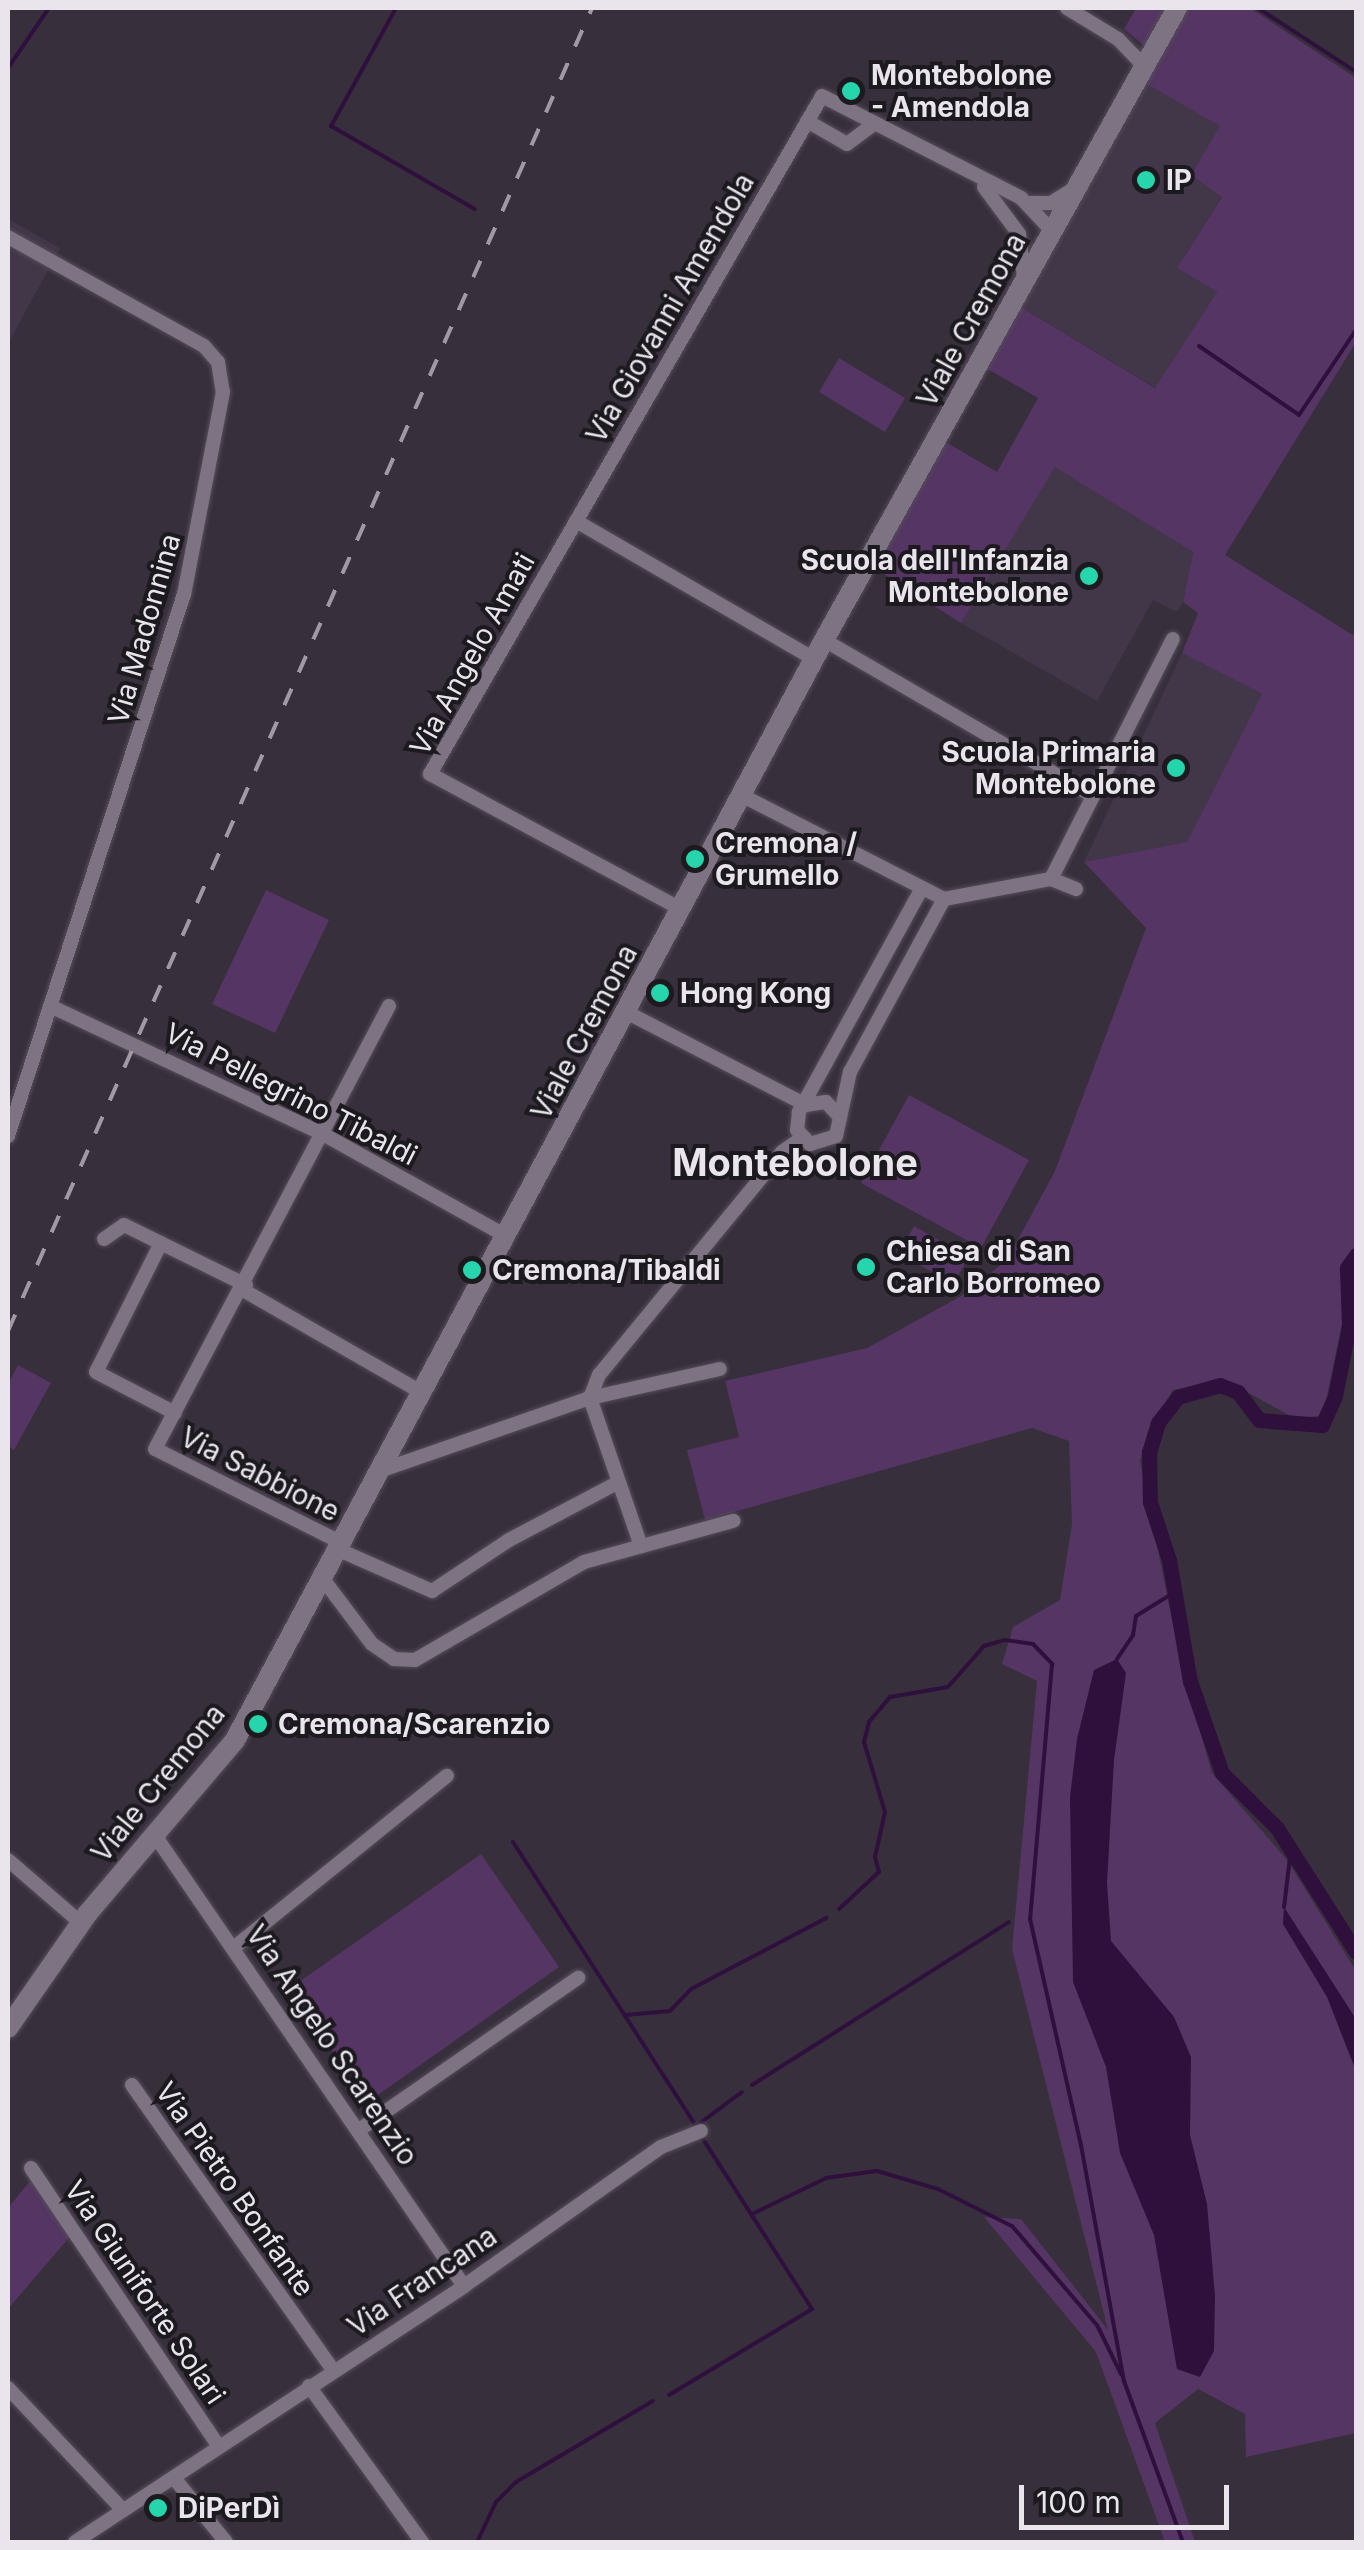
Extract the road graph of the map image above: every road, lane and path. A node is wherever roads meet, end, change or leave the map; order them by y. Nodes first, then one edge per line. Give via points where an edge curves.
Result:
1 (1067, 8) edge
2 (1179, 8) edge
3 (1145, 67) junction
4 (808, 121) junction
5 (874, 124) junction
6 (976, 180) junction
7 (1079, 184) junction
8 (1026, 203) junction
9 (1019, 234) junction
10 (1050, 234) junction
11 (8, 236) edge
12 (1024, 283) junction
13 (576, 521) junction
14 (1173, 638) dead end
15 (824, 640) junction
16 (814, 659) junction
17 (1090, 794) junction
18 (741, 795) junction
19 (1051, 879) junction
20 (922, 888) junction
21 (1076, 890) dead end
22 (944, 900) junction
23 (681, 909) junction
24 (50, 1006) junction
25 (389, 1006) dead end
26 (626, 1012) junction
27 (806, 1105) junction
28 (840, 1118) junction
29 (323, 1134) junction
30 (8, 1136) edge
31 (802, 1138) junction
32 (506, 1236) junction
33 (104, 1238) dead end
34 (161, 1243) junction
35 (244, 1288) junction
36 (720, 1369) dead end
37 (423, 1393) junction
38 (590, 1398) junction
39 (174, 1412) junction
40 (382, 1470) junction
41 (618, 1482) junction
42 (733, 1521) dead end
43 (641, 1546) junction
44 (340, 1547) junction
45 (323, 1578) junction
46 (447, 1776) dead end
47 (154, 1834) junction
48 (8, 1860) edge
49 (81, 1923) junction
50 (236, 1946) junction
51 (578, 1978) dead end
52 (8, 2028) edge
53 (132, 2085) dead end
54 (359, 2130) junction
55 (701, 2131) dead end
56 (31, 2168) dead end
57 (464, 2286) junction
58 (333, 2370) junction
59 (309, 2386) junction
60 (8, 2388) edge
61 (218, 2444) junction
62 (174, 2478) junction
63 (124, 2510) junction
64 (74, 2542) edge
65 (226, 2542) edge
66 (422, 2542) edge

1 - 3 street via 1118,39
2 - 3 main road, Viale Cremona
3 - 7 main road, Viale Cremona
4 - 5 street via 847,144
4 - 5 street, Via Giovanni Amendola via 822,96
4 - 13 street, Via Giovanni Amendola
5 - 6 street, Via Giovanni Amendola
6 - 8 street, Via Giovanni Amendola
6 - 9 street, Via Giovanni Amendola
7 - 8 street via 1051,203
7 - 10 main road, Viale Cremona
8 - 10 street, Via Giovanni Amendola
9 - 10 street
9 - 12 street
10 - 12 main road, Viale Cremona
11 - 24 street, Via Madonnina via 204,346 218,362 224,392 184,594
12 - 15 main road, Viale Cremona
13 - 16 street
13 - 23 street, Via Angelo Amati via 430,774
14 - 17 street
15 - 16 main road, Viale Cremona
15 - 17 street
16 - 18 main road, Viale Cremona
17 - 19 street
18 - 20 street
18 - 23 main road, Viale Cremona
19 - 21 street
19 - 22 street
20 - 22 street
20 - 27 street
22 - 28 street via 857,1058
23 - 26 main road, Viale Cremona
24 - 29 street, Via Pellegrino Tibaldi
24 - 30 street, Via Madonnina
25 - 29 street
26 - 27 street
26 - 32 main road, Viale Cremona
27 - 28 street via 826,1102
27 - 31 street via 796,1121
28 - 31 street via 829,1143
29 - 32 street, Via Pellegrino Tibaldi
29 - 35 street
31 - 38 street via 782,1152 612,1360
32 - 37 main road, Viale Cremona
33 - 34 street via 124,1225
34 - 35 street
34 - 39 street, Via Sabbione via 96,1372
35 - 37 street
35 - 39 street
36 - 38 street
37 - 40 main road, Viale Cremona
38 - 40 street
38 - 41 street
39 - 44 street, Via Sabbione via 154,1449
40 - 44 main road, Viale Cremona
41 - 43 street
41 - 44 street, Via Sabbione via 509,1540 432,1591
42 - 43 street
43 - 45 street via 584,1562 403,1661 372,1644
44 - 45 main road, Viale Cremona
45 - 47 main road, Viale Cremona via 235,1740
46 - 50 street
47 - 49 main road, Viale Cremona
47 - 50 street, Via Angelo Scarenzio
48 - 49 street
49 - 52 main road, Viale Cremona
50 - 54 street, Via Angelo Scarenzio
51 - 54 street
53 - 58 street, Via Pietro Bonfante
54 - 57 street, Via Angelo Scarenzio
55 - 57 street, Via Francana via 660,2147
56 - 61 street, Via Giuniforte Solari
57 - 58 street, Via Francana
58 - 59 street, Via Francana
59 - 61 street, Via Francana
59 - 66 street
60 - 63 street
61 - 62 street, Via Francana
62 - 63 street, Via Francana
62 - 65 street
63 - 64 street, Via Francana

